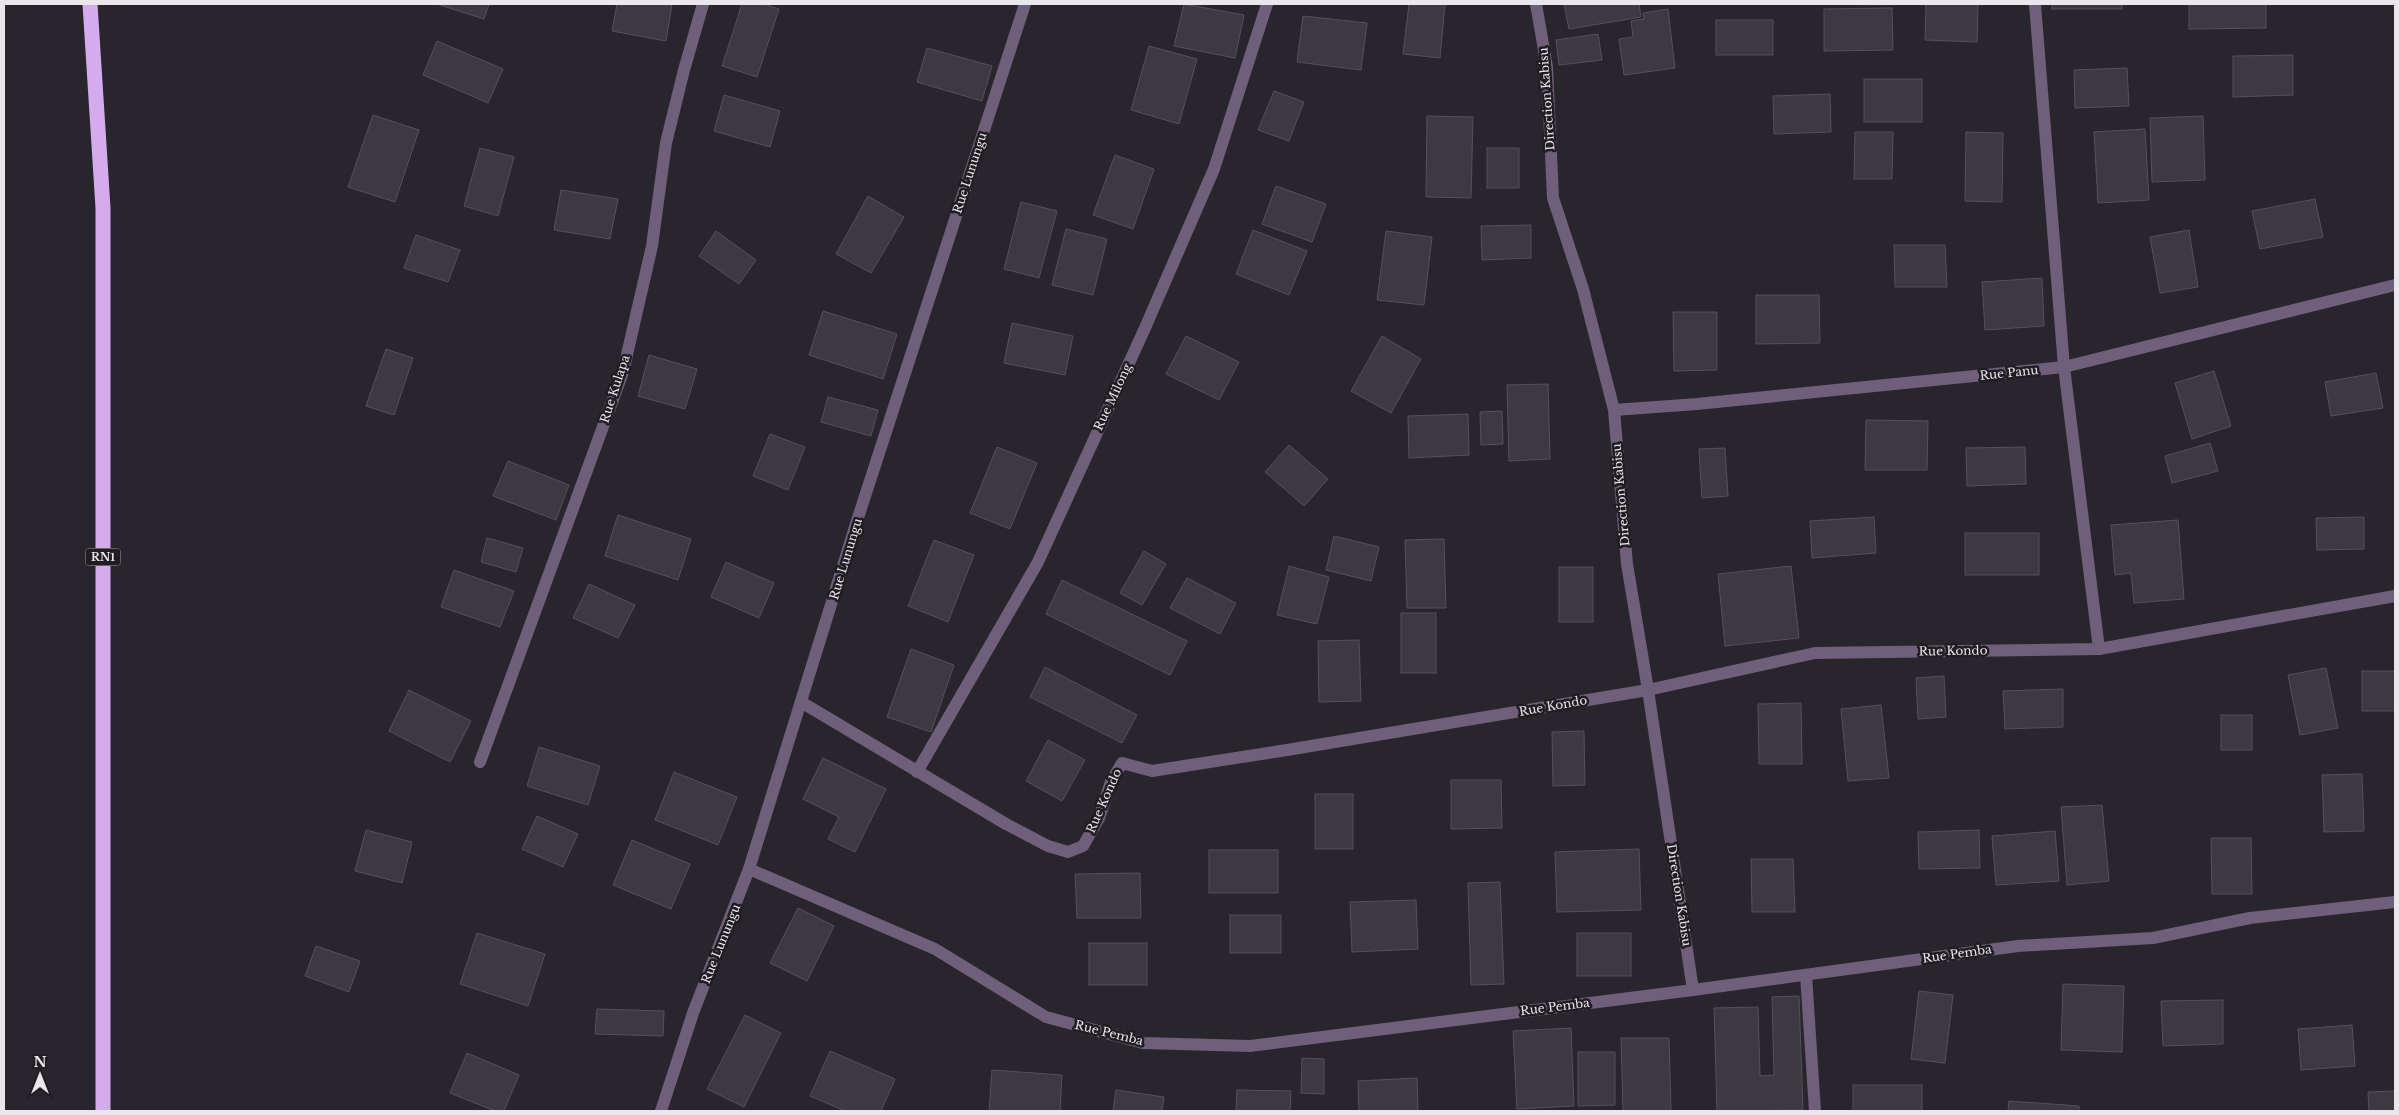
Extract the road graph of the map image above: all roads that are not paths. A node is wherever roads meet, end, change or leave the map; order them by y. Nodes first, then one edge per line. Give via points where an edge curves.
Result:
1 (90, 4) edge
2 (703, 4) edge
3 (1025, 4) edge
4 (1267, 4) edge
5 (1536, 4) edge
6 (2035, 4) edge
7 (2395, 285) edge
8 (2064, 367) junction
9 (1614, 410) junction
10 (2395, 596) edge
11 (2099, 649) junction
12 (1648, 690) junction
13 (801, 702) junction
14 (480, 762) dead end
15 (917, 772) junction
16 (749, 869) junction
17 (2395, 902) edge
18 (1806, 975) junction
19 (1694, 990) junction
20 (103, 1111) edge
21 (660, 1111) edge
22 (1815, 1111) edge

1 - 20 highway, RN1 via 103,208
2 - 14 street, Rue Kulapa via 666,143 652,246 623,372
3 - 13 street, Rue Lunungu
4 - 15 street, Rue Milong via 1214,169 1137,346 1038,562
5 - 9 street, Direction Kabisu via 1547,67 1553,198 1583,288
6 - 8 street
7 - 8 street, Rue Panu
8 - 9 street, Rue Panu
8 - 11 street
9 - 12 street, Direction Kabisu via 1627,564
10 - 11 street, Rue Kondo
11 - 12 street, Rue Kondo via 1815,653
12 - 15 street, Rue Kondo via 1152,771 1122,763 1111,782 1099,818 1083,846 1068,852 1048,846 1006,824
12 - 19 street, Direction Kabisu
13 - 15 street, Rue Kondo
13 - 16 street, Rue Lunungu
16 - 19 street, Rue Pemba via 935,949 1046,1017 1143,1043 1250,1046
16 - 21 street, Rue Lunungu via 693,1013
17 - 18 street, Rue Pemba via 2250,918 2153,938 2018,946
18 - 19 street, Rue Pemba
18 - 22 street

